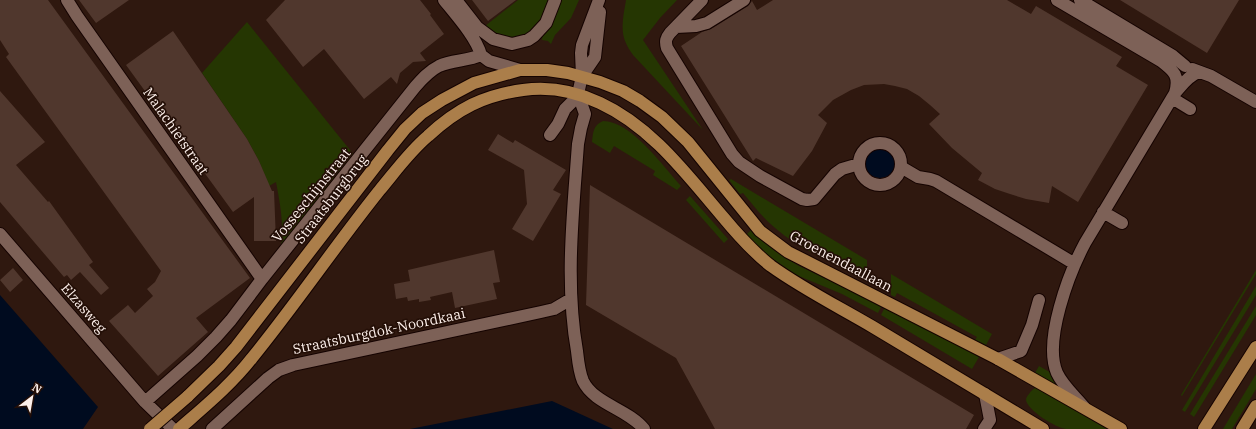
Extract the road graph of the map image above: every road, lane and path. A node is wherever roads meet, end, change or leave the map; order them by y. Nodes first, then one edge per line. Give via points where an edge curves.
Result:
1 (67, 0) edge
2 (444, 0) edge
3 (456, 0) edge
4 (555, 0) edge
5 (600, 0) edge
6 (702, 0) edge
7 (744, 0) edge
8 (1057, 0) edge
9 (1080, 0) edge
10 (676, 27) junction
11 (481, 55) junction
12 (1151, 56) junction
13 (1185, 66) junction
14 (520, 70) junction
15 (1199, 72) junction
16 (582, 76) junction
17 (578, 94) junction
18 (1173, 96) junction
19 (1256, 102) edge
20 (1190, 109) dead end
21 (550, 135) dead end
22 (859, 164) junction
23 (901, 167) junction
24 (1103, 212) junction
25 (1122, 223) dead end
26 (0, 234) edge
27 (1075, 264) junction
28 (262, 279) junction
29 (571, 299) junction
30 (1039, 300) dead end
31 (1256, 346) edge
32 (998, 359) junction
33 (985, 394) junction
34 (145, 402) junction
35 (1256, 406) edge
36 (1086, 409) junction
37 (643, 427) edge
38 (150, 429) edge
39 (172, 429) edge
40 (179, 429) edge
41 (212, 429) edge
42 (984, 429) edge
43 (1043, 429) edge
44 (1122, 429) edge
45 (1204, 429) edge
46 (1242, 429) edge

1 - 28 street, Malachietstraat
2 - 11 street via 474,40
3 - 4 street via 477,27 493,38 512,44 534,36 546,22
5 - 16 street via 595,57
6 - 10 street
7 - 10 street via 707,23
8 - 12 street
9 - 13 street via 1173,56
10 - 22 street via 667,37 666,48 739,162 807,200 814,199 834,174
11 - 14 street via 489,61
11 - 28 street, Vosseschijnstraat via 474,59 439,66 415,87
12 - 13 street
12 - 18 street via 1174,73 1177,81
13 - 15 street
14 - 16 main road, Straatsburgbrug via 547,70
14 - 38 main road, Straatsburgbrug, bridge via 474,83 422,113 405,129 236,347 219,366
15 - 18 street via 1188,78
15 - 19 street
16 - 17 street
16 - 32 main road, Groenendaallaan via 629,94 671,124 760,231 788,252
17 - 21 street via 565,109
17 - 29 street via 585,114 578,152 571,251
17 - 33 main road via 624,116 652,137 742,239 770,265
17 - 40 main road via 541,88 507,92 460,110 426,137 354,223 252,359 227,386
18 - 20 street
18 - 24 street
22 - 23 street via 865,179 875,185 887,184 896,178
22 - 23 street via 866,148 882,143 897,151
23 - 27 street via 918,177 936,181
24 - 25 street
24 - 27 street
26 - 34 street, Elzasweg
27 - 36 street via 1056,326 1053,359 1062,382
28 - 34 street, Vosseschijnstraat via 216,337
29 - 37 street via 583,381 592,394 624,412
29 - 41 street, Straatsburgdok-Noordkaai via 554,309 293,365 268,378
30 - 32 street via 1021,351
31 - 45 main road
32 - 36 main road, Groenendaallaan
33 - 42 street via 990,420
33 - 43 main road
34 - 39 street
35 - 46 main road
36 - 44 main road, Groenendaallaan

